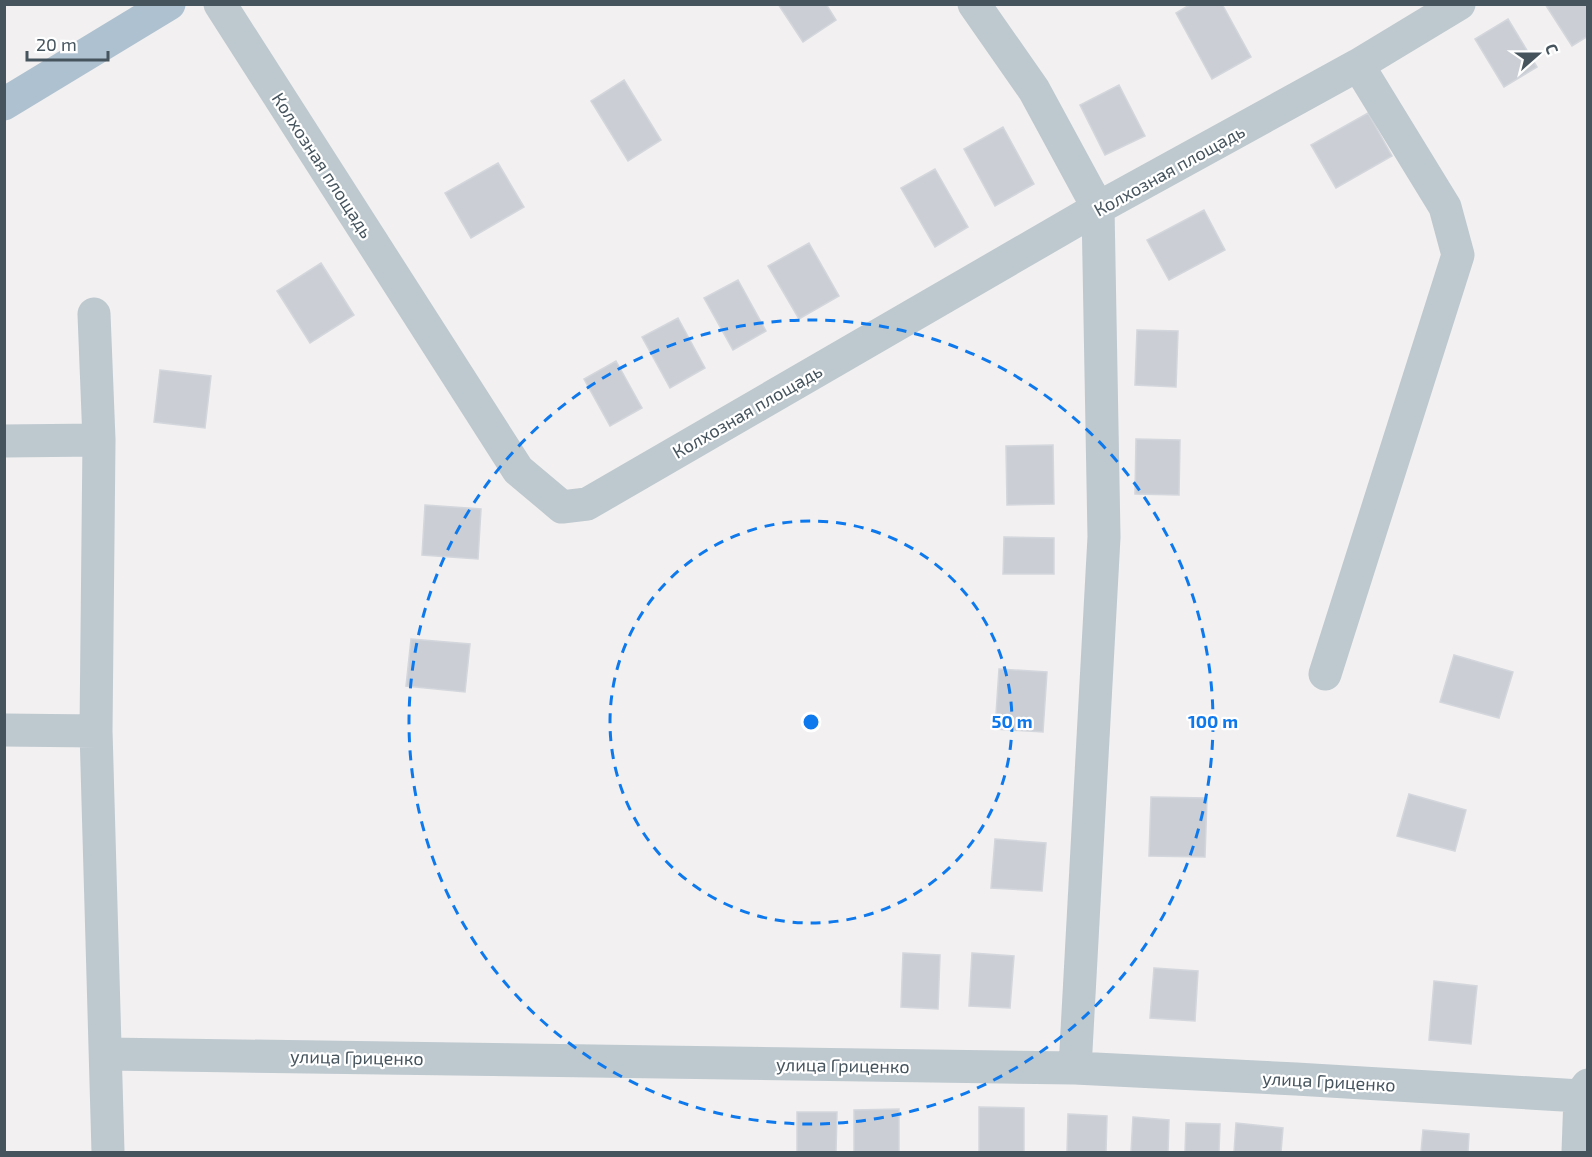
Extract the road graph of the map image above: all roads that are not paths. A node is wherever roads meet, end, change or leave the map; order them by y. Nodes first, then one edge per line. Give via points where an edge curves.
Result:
1 (169, 4) edge
2 (220, 4) edge
3 (974, 4) edge
4 (1459, 4) edge
5 (1358, 65) junction
6 (4, 104) edge
7 (1098, 208) junction
8 (94, 314) dead end
9 (99, 440) junction
10 (4, 441) edge
11 (1325, 674) dead end
12 (4, 730) edge
13 (96, 731) junction
14 (106, 1054) junction
15 (1075, 1068) junction
16 (1584, 1090) edge
17 (108, 1152) edge
18 (1578, 1152) edge

1 - 6 main road
2 - 7 street, Колхозная площадь via 518,470 562,507 587,504
3 - 7 street via 1034,90
4 - 5 street, Колхозная площадь
5 - 7 street, Колхозная площадь
5 - 11 street via 1446,207 1458,255
7 - 15 street via 1104,537
8 - 9 street
9 - 10 street
9 - 13 street
12 - 13 street
13 - 14 street
14 - 15 street, улица Гриценко
14 - 17 street
15 - 16 street, улица Гриценко
16 - 18 street

